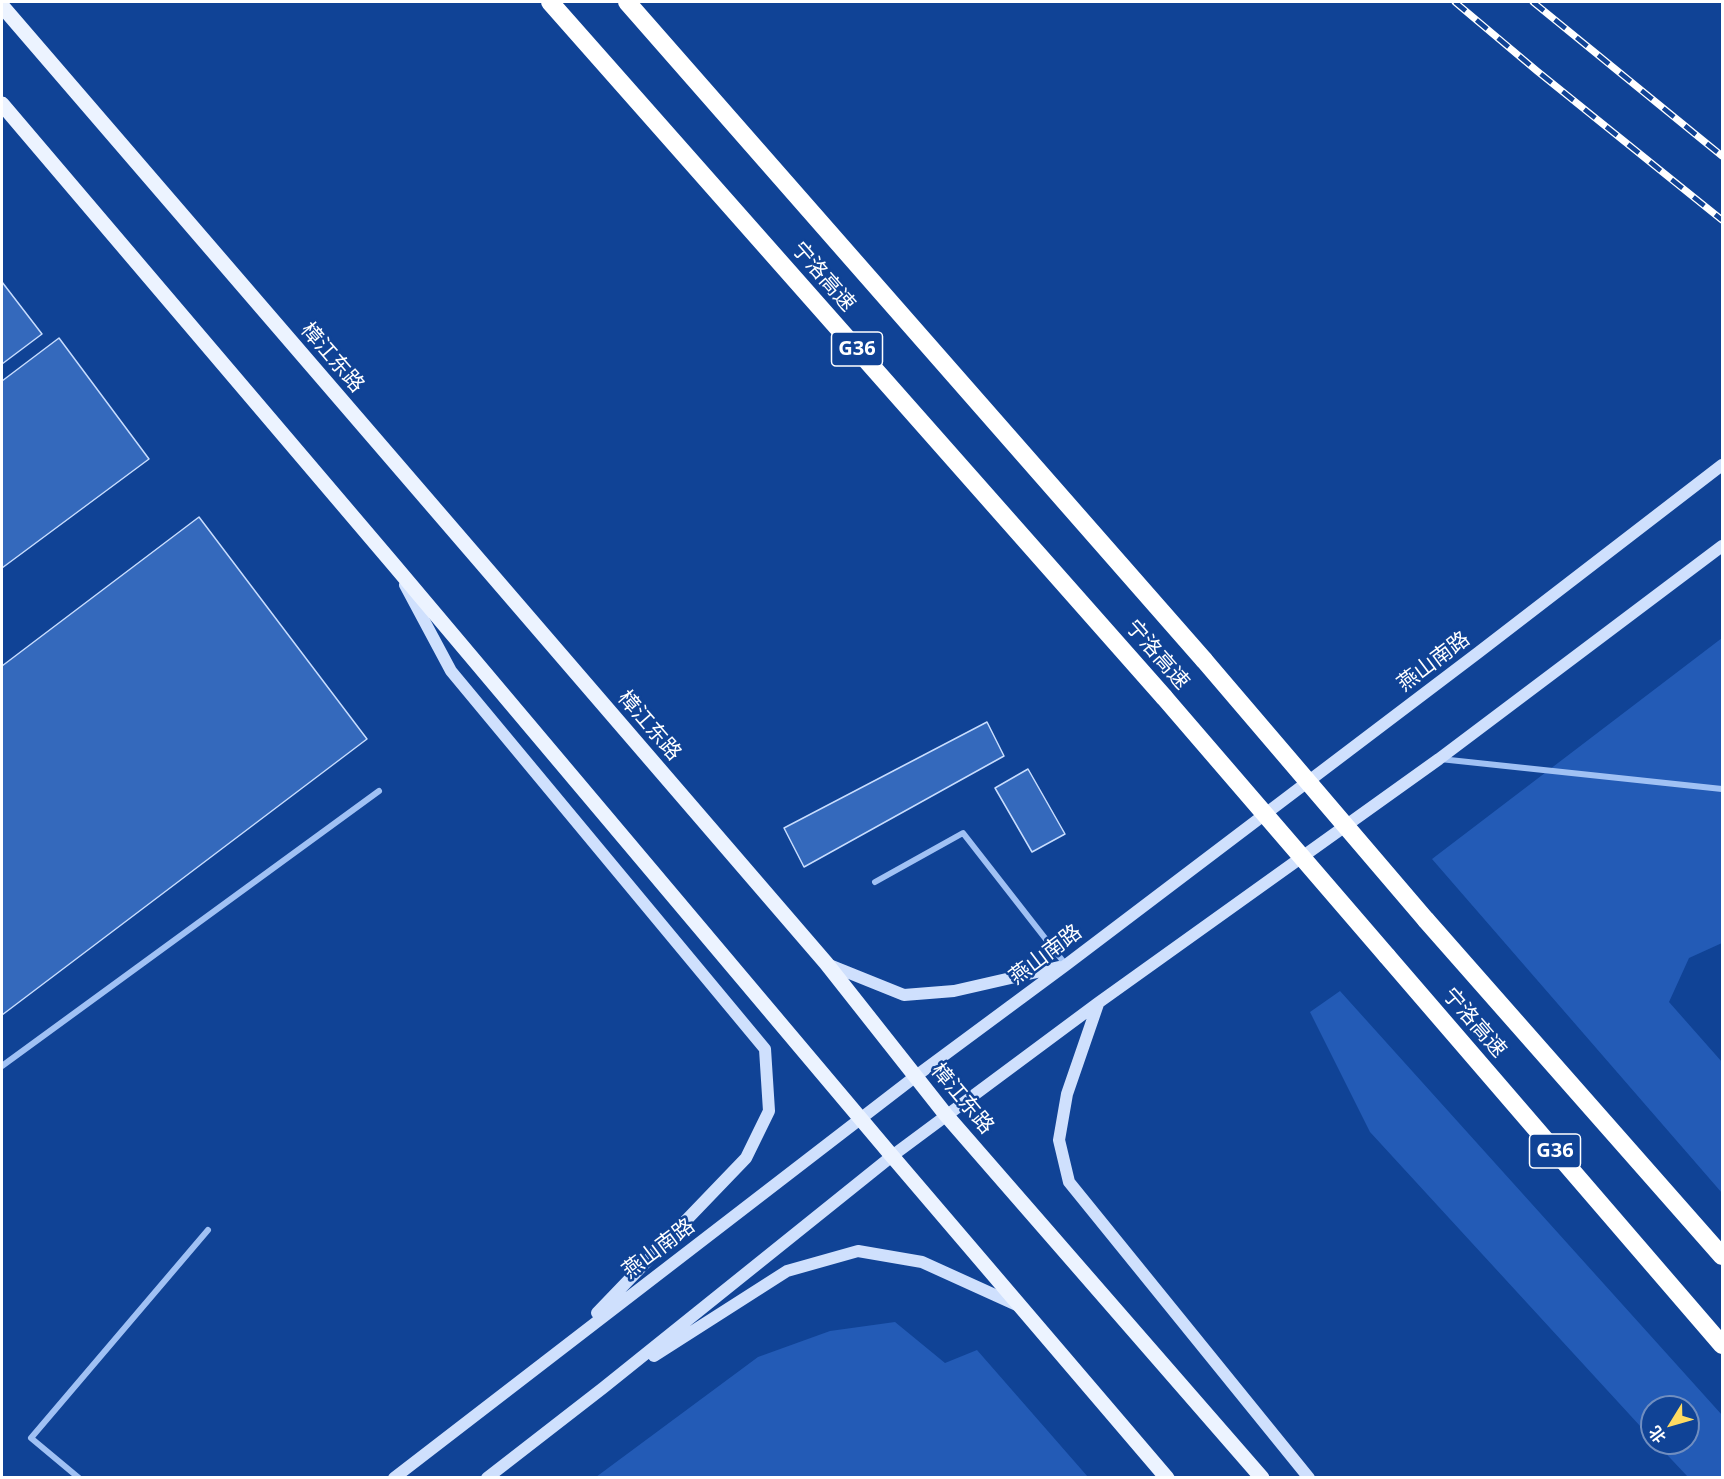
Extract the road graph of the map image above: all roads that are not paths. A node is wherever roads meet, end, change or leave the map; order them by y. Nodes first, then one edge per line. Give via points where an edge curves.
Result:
1 (550, 2) edge
2 (627, 2) edge
3 (2, 6) edge
4 (2, 104) edge
5 (1722, 465) edge
6 (1722, 546) edge
7 (394, 565) junction
8 (1439, 759) junction
9 (1722, 789) edge
10 (379, 791) dead end
11 (875, 882) dead end
12 (826, 963) junction
13 (1066, 965) junction
14 (1098, 1003) junction
15 (2, 1066) edge
16 (915, 1076) junction
17 (946, 1115) junction
18 (861, 1119) junction
19 (891, 1156) junction
20 (208, 1230) dead end
21 (1722, 1256) edge
22 (1020, 1306) junction
23 (569, 1342) junction
24 (1722, 1345) edge
25 (603, 1389) junction
26 (79, 1478) edge
27 (394, 1478) edge
28 (487, 1478) edge
29 (1167, 1478) edge
30 (1262, 1478) edge
31 (1309, 1478) edge

1 - 24 highway, 宁洛高速 / G36, bridge via 1164,697
2 - 21 highway, 宁洛高速 / G36, bridge
3 - 12 main road, 樟江东路
4 - 7 main road
5 - 13 main road, 燕山南路
6 - 8 main road
7 - 18 main road
7 - 23 main road via 451,671 765,1049 769,1112 746,1158
8 - 9 street
8 - 14 main road
10 - 15 street
11 - 13 street via 963,832
12 - 13 main road via 904,995 954,991
12 - 16 main road, 樟江东路
13 - 16 main road, 燕山南路
14 - 17 main road
14 - 31 main road via 1067,1094 1059,1140 1069,1182
16 - 17 main road, 樟江东路
16 - 18 main road, 燕山南路
17 - 19 main road
17 - 30 main road, 樟江东路
18 - 19 main road
18 - 23 main road, 燕山南路
19 - 22 main road
19 - 25 main road
20 - 26 street via 31,1438
22 - 25 main road via 922,1262 858,1251 787,1271
22 - 29 main road
23 - 27 main road, 燕山南路
25 - 28 main road

